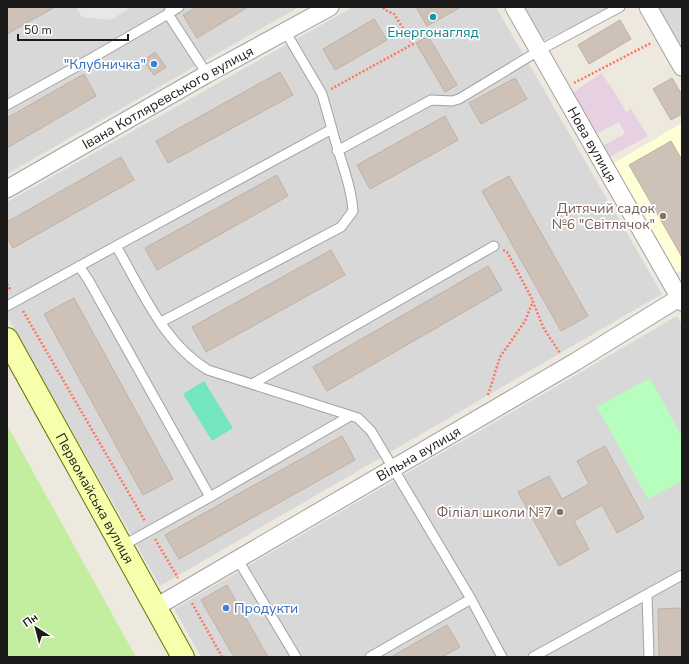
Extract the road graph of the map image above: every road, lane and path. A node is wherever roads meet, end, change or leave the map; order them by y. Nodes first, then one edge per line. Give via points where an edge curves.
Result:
1 (179, 7) edge
2 (330, 7) edge
3 (384, 7) edge
4 (514, 7) edge
5 (620, 7) edge
6 (648, 7) edge
7 (170, 10) edge
8 (285, 31) junction
9 (664, 36) junction
10 (540, 50) junction
11 (682, 68) edge
12 (207, 74) junction
13 (561, 90) junction
14 (322, 94) junction
15 (7, 105) edge
16 (332, 129) junction
17 (337, 151) junction
18 (7, 190) edge
19 (116, 246) junction
20 (494, 246) joint
21 (78, 266) junction
22 (7, 284) edge
23 (679, 292) edge
24 (17, 301) junction
25 (533, 301) junction
26 (7, 306) edge
27 (161, 322) junction
28 (7, 339) edge
29 (575, 362) junction
30 (254, 383) junction
31 (350, 416) junction
32 (485, 416) junction
33 (394, 468) junction
34 (210, 497) junction
35 (150, 531) junction
36 (122, 546) junction
37 (238, 560) junction
38 (682, 575) edge
39 (185, 590) junction
40 (646, 595) junction
41 (471, 598) junction
42 (156, 607) junction
43 (553, 646) junction
44 (183, 657) edge
45 (222, 657) edge
46 (296, 657) edge
47 (370, 657) edge
48 (502, 657) edge
49 (533, 657) edge
50 (553, 657) edge
51 (649, 657) edge

1 - 7 lane
2 - 8 street, Івана Котляревського вулиця
3 - 14 path via 394,14 413,44
4 - 10 street, Нова вулиця
5 - 10 lane
6 - 9 street
7 - 12 lane
7 - 15 lane via 92,58
8 - 12 street, Івана Котляревського вулиця
8 - 14 lane
9 - 11 street
9 - 13 path
10 - 13 street, Нова вулиця
10 - 17 lane via 459,99 431,100
12 - 18 street, Івана Котляревського вулиця
13 - 23 street, Нова вулиця
14 - 16 lane
16 - 17 lane
16 - 19 lane
17 - 27 lane via 348,180 353,211 341,227
19 - 21 lane
19 - 27 lane
20 - 25 path via 506,252
20 - 30 lane
21 - 24 lane
21 - 34 lane via 89,281
22 - 24 path
23 - 29 street, Вільна вулиця
24 - 26 lane
24 - 35 path
25 - 29 path via 544,329 562,356
25 - 32 path via 525,321 500,357 487,398
27 - 30 lane via 174,343 193,361 208,370
28 - 36 main road, Первомайська вулиця
29 - 32 street, Вільна вулиця
30 - 31 lane
31 - 33 lane via 358,418 371,430
31 - 34 lane
32 - 33 street, Вільна вулиця
33 - 37 street, Вільна вулиця
33 - 41 lane
34 - 35 lane
35 - 36 lane
35 - 39 path
36 - 42 main road, Первомайська вулиця
37 - 39 street, Вільна вулиця
37 - 46 lane
38 - 40 lane
39 - 42 street, Вільна вулиця
39 - 45 path
40 - 43 lane
40 - 51 lane
41 - 47 lane
41 - 48 lane
42 - 44 main road, Первомайська вулиця
43 - 49 lane
43 - 50 lane

